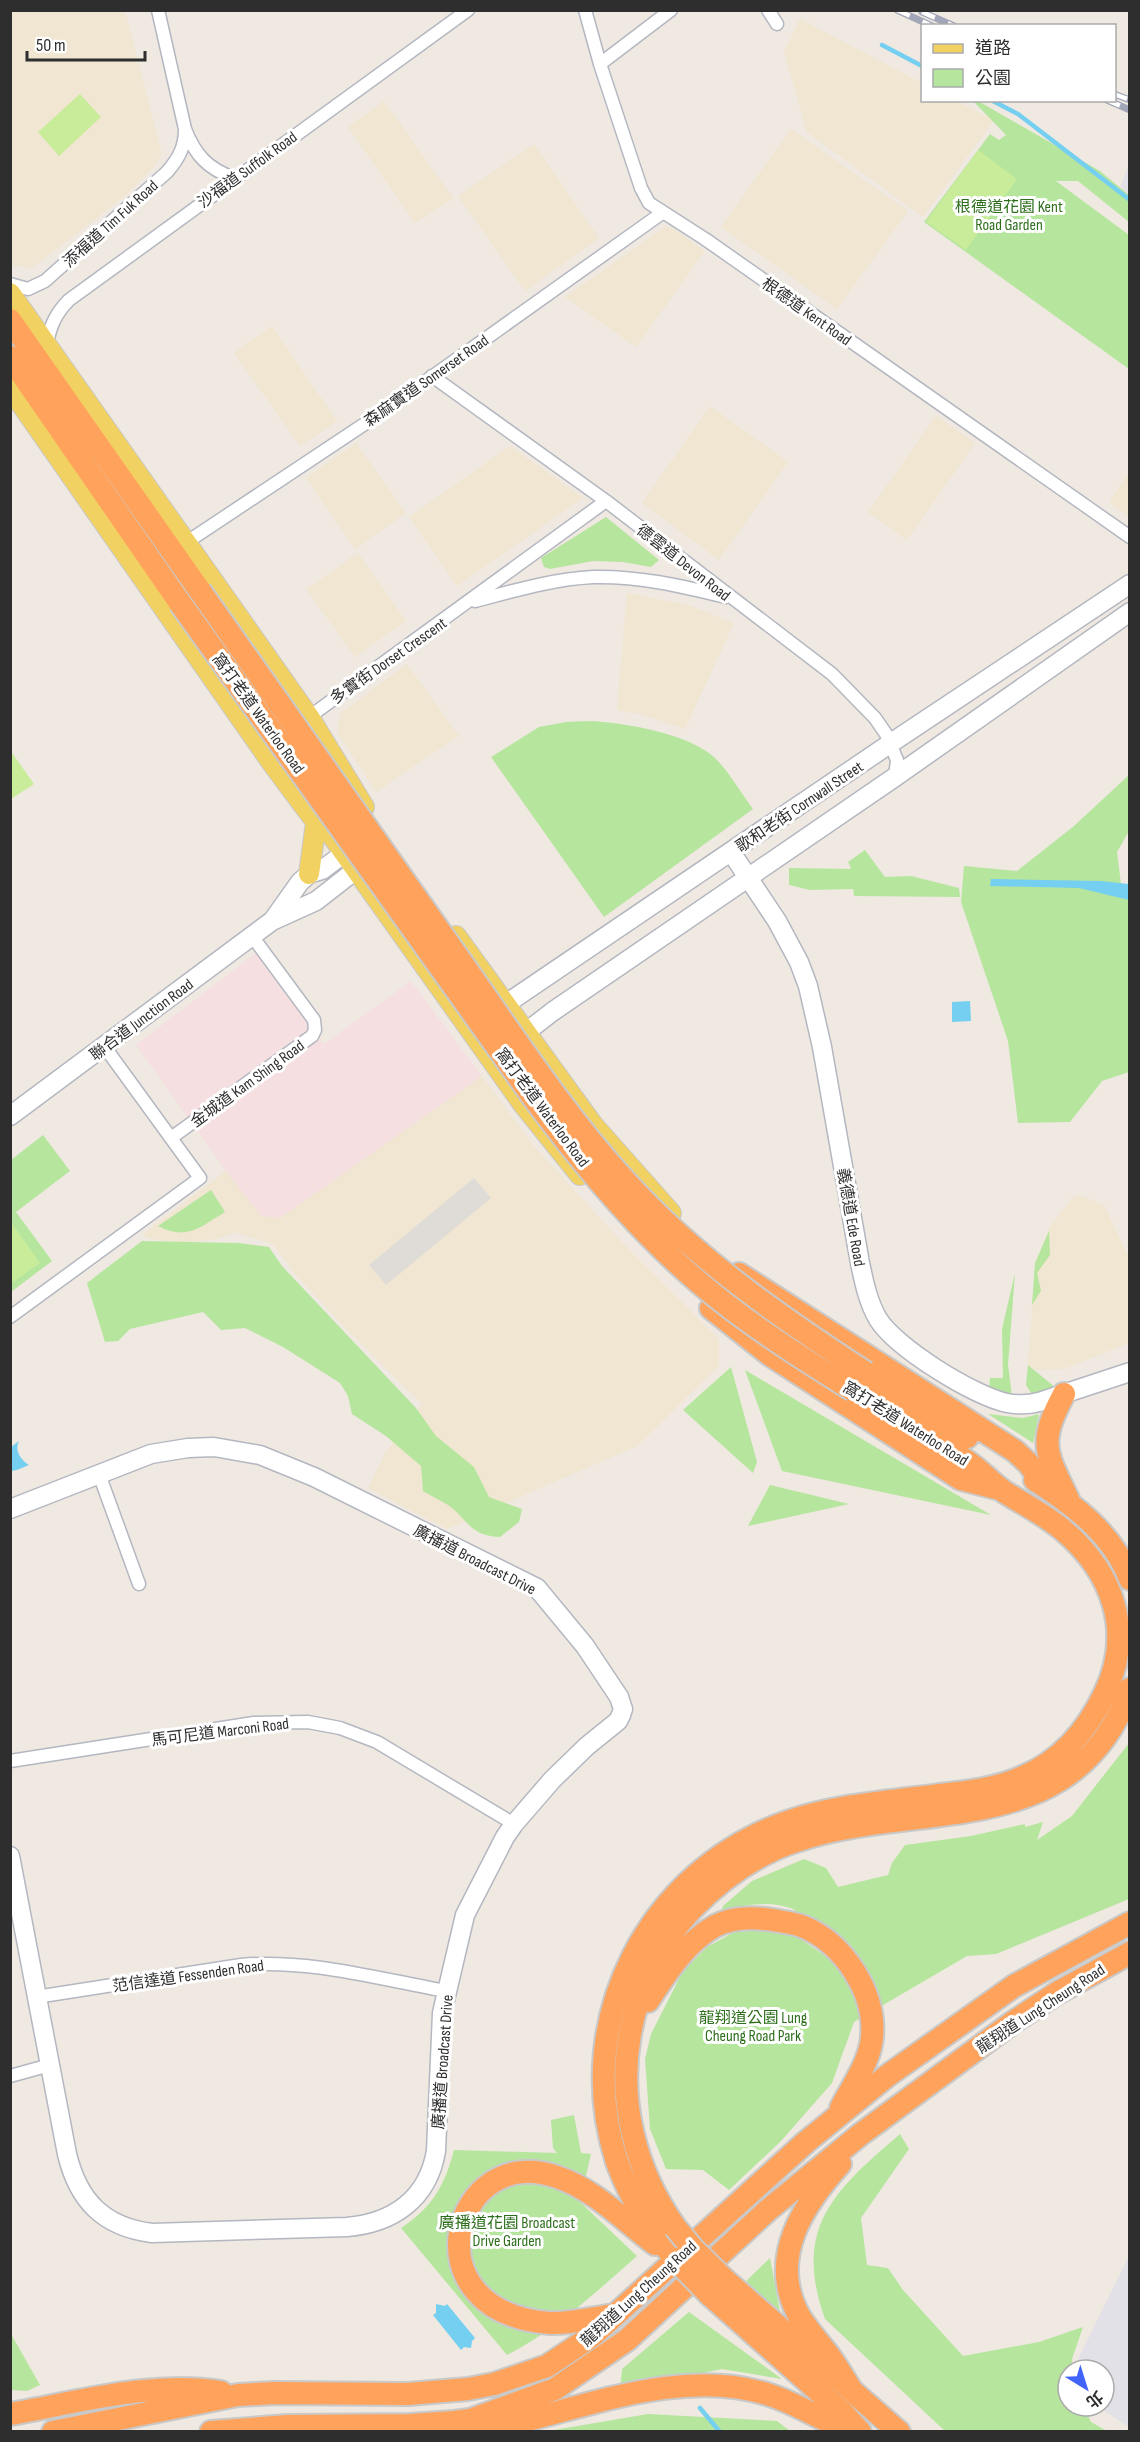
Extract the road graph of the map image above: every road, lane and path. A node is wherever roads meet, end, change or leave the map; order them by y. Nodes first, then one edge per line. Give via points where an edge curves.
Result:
1 (158, 10) edge
2 (468, 10) edge
3 (585, 10) edge
4 (671, 10) edge
5 (768, 10) edge
6 (777, 24) dead end
7 (600, 64) junction
8 (185, 129) junction
9 (234, 178) junction
10 (662, 213) junction
11 (10, 284) edge
12 (10, 292) edge
13 (10, 320) edge
14 (47, 344) junction
15 (10, 357) edge
16 (432, 376) junction
17 (10, 388) edge
18 (606, 501) junction
19 (1130, 537) edge
20 (187, 542) junction
21 (1130, 584) edge
22 (733, 599) junction
23 (468, 603) junction
24 (1130, 612) edge
25 (314, 726) junction
26 (891, 743) junction
27 (272, 763) junction
28 (895, 777) junction
29 (316, 822) junction
30 (383, 836) junction
31 (345, 852) junction
32 (731, 852) junction
33 (357, 869) junction
34 (309, 874) junction
35 (748, 878) junction
36 (272, 921) junction
37 (252, 936) junction
38 (506, 1004) junction
39 (470, 1029) junction
40 (525, 1033) junction
41 (104, 1046) junction
42 (490, 1058) junction
43 (10, 1116) edge
44 (171, 1138) junction
45 (733, 1269) junction
46 (711, 1308) junction
47 (10, 1317) edge
48 (1130, 1372) edge
49 (860, 1381) junction
50 (1064, 1394) junction
51 (99, 1474) junction
52 (1046, 1487) junction
53 (1000, 1489) junction
54 (1070, 1503) junction
55 (10, 1509) edge
56 (1130, 1579) edge
57 (139, 1584) dead end
58 (1130, 1689) edge
59 (10, 1761) edge
60 (514, 1824) junction
61 (10, 1856) edge
62 (1130, 1923) edge
63 (1130, 1953) edge
64 (446, 1991) junction
65 (36, 1997) junction
66 (632, 2024) junction
67 (50, 2065) junction
68 (10, 2076) edge
69 (838, 2114) junction
70 (861, 2134) junction
71 (642, 2226) junction
72 (718, 2288) junction
73 (614, 2315) junction
74 (783, 2345) junction
75 (852, 2391) junction
76 (238, 2395) junction
77 (10, 2414) edge
78 (470, 2420) junction
79 (53, 2432) edge
80 (211, 2432) edge
81 (850, 2432) edge
82 (860, 2432) edge
83 (898, 2432) edge

1 - 8 street, 添福道 Tim Fuk Road
2 - 9 street, 沙福道 Suffolk Road
3 - 7 street, 根德道 Kent Road
4 - 7 street
5 - 6 street
7 - 10 street, 根德道 Kent Road via 641,188 649,203
8 - 9 street, 添福道 Tim Fuk Road via 204,162
8 - 11 street, 添福道 Tim Fuk Road via 183,148 175,163 69,260 37,286 28,289
9 - 14 street, 沙福道 Suffolk Road via 69,300 54,319
10 - 16 street, 森麻實道 Somerset Road
10 - 19 street, 根德道 Kent Road via 705,239
12 - 14 main road, 窩打老道 Waterloo Road
13 - 49 highway, 窩打老道 Waterloo Road, bridge via 554,1093 626,1182 677,1233
14 - 20 main road, 窩打老道 Waterloo Road
15 - 49 highway, 窩打老道 Waterloo Road, bridge via 180,603 533,1097 584,1162 701,1284 780,1343
16 - 18 street, 德雲道 Devon Road
16 - 20 street, 森麻實道 Somerset Road
17 - 27 main road, 窩打老道 Waterloo Road
18 - 22 street, 德雲道 Devon Road
18 - 23 street, 多實街 Dorset Crescent
20 - 25 main road, 窩打老道 Waterloo Road
21 - 26 street, 歌和老街 Cornwall Street
22 - 23 street, 多實街 Dorset Crescent via 668,583 593,577 546,583
22 - 26 street, 德雲道 Devon Road via 832,674 875,718
23 - 25 street, 多實街 Dorset Crescent
24 - 28 street, 歌和老街 Cornwall Street
25 - 27 main road via 308,760 299,766
25 - 30 main road, 窩打老道 Waterloo Road
26 - 28 street, 德雲道 Devon Road via 897,760
26 - 32 street, 歌和老街 Cornwall Street
27 - 29 main road, 窩打老道 Waterloo Road
28 - 35 street, 歌和老街 Cornwall Street
29 - 31 main road, 窩打老道 Waterloo Road via 328,830
29 - 34 main road
30 - 31 street, 聯合道 Junction Road
30 - 33 street, 聯合道 Junction Road
30 - 38 main road, 窩打老道 Waterloo Road
31 - 33 main road, 窩打老道 Waterloo Road
31 - 34 street, 聯合道 Junction Road via 322,870
32 - 35 street, 義德道 Ede Road
32 - 38 street, 歌和老街 Cornwall Street
33 - 36 street, 聯合道 Junction Road via 316,901
33 - 39 main road, 窩打老道 Waterloo Road
34 - 36 street, 聯合道 Junction Road
35 - 40 street, 歌和老街 Cornwall Street
35 - 50 street, 義德道 Ede Road via 799,962 812,1002 860,1263 879,1320 911,1351 987,1396 1029,1405
36 - 37 street, 聯合道 Junction Road
37 - 41 street, 聯合道 Junction Road
37 - 44 street, 金城道 Kam Shing Road via 314,1020 315,1030
38 - 39 street, 歌和老街 Cornwall Street
38 - 40 main road, 窩打老道 Waterloo Road
39 - 42 main road, 窩打老道 Waterloo Road
40 - 42 street, 歌和老街 Cornwall Street
40 - 45 main road, 窩打老道 Waterloo Road via 593,1125 638,1177 669,1212
41 - 43 street, 聯合道 Junction Road
41 - 44 street
42 - 46 main road, 窩打老道 Waterloo Road via 580,1175
44 - 47 street via 200,1178
45 - 46 main road
45 - 52 highway via 1015,1451
46 - 53 highway via 769,1354 961,1479
48 - 50 street, 義德道 Ede Road
49 - 52 highway, 窩打老道 Waterloo Road
49 - 53 highway, 窩打老道 Waterloo Road
50 - 54 highway via 1049,1423 1046,1443
51 - 55 street, 廣播道 Broadcast Drive
51 - 57 street
51 - 60 street, 廣播道 Broadcast Drive via 151,1454 188,1448 223,1448 260,1455 314,1477 537,1588 585,1646 623,1709 618,1721 562,1769
52 - 54 highway, 窩打老道 Waterloo Road
53 - 71 highway, 窩打老道 Waterloo Road via 1066,1533 1104,1578 1114,1601 1117,1627 1115,1662 1106,1692 1079,1736 1064,1752 1034,1772 983,1789 843,1809 791,1821 761,1833 719,1858 670,1901 640,1942 626,1970 605,2048 604,2093 610,2135
54 - 56 highway, 窩打老道 Waterloo Road via 1112,1546
58 - 66 highway via 1116,1719 1089,1755 1058,1781 1028,1796 987,1809 814,1835 781,1846 738,1869 714,1888 673,1932 644,1983
59 - 60 street, 馬可尼道 Marconi Road via 254,1723 308,1722 340,1728 377,1742
60 - 64 street, 廣播道 Broadcast Drive via 465,1915
61 - 65 street, 廣播道 Broadcast Drive
62 - 69 highway, 龍翔道 Lung Cheung Road via 1014,1986
63 - 70 highway, 龍翔道 Lung Cheung Road via 1012,2023
64 - 65 street, 范信達道 Fessenden Road via 275,1963
64 - 67 street, 廣播道 Broadcast Drive via 432,2170 422,2189 398,2211 381,2221 362,2225 162,2233 140,2232 116,2223 96,2210 74,2178
65 - 67 street, 廣播道 Broadcast Drive
66 - 69 highway via 685,1950 716,1926 759,1918 803,1927 833,1945 845,1958 870,2007 870,2052
66 - 72 highway, bridge via 626,2067 628,2113 638,2154 656,2197
67 - 68 street
69 - 73 highway, 龍翔道 Lung Cheung Road
70 - 75 highway via 799,2217 786,2267 797,2311
70 - 78 highway, 龍翔道 Lung Cheung Road via 768,2210 616,2349 555,2389
71 - 72 highway, bridge via 675,2259
71 - 73 highway via 618,2217 578,2186 537,2172 514,2174 484,2189 467,2211 459,2234 462,2269 474,2291 486,2302 513,2316 547,2323
72 - 74 highway
73 - 76 highway, 龍翔道 Lung Cheung Road via 560,2359 494,2384 408,2394
74 - 75 highway
74 - 82 highway
75 - 83 highway
76 - 77 highway via 177,2387
76 - 79 highway, 龍翔道 Lung Cheung Road
78 - 80 highway, 龍翔道 Lung Cheung Road
78 - 81 highway via 504,2424 646,2391 710,2385 767,2394

